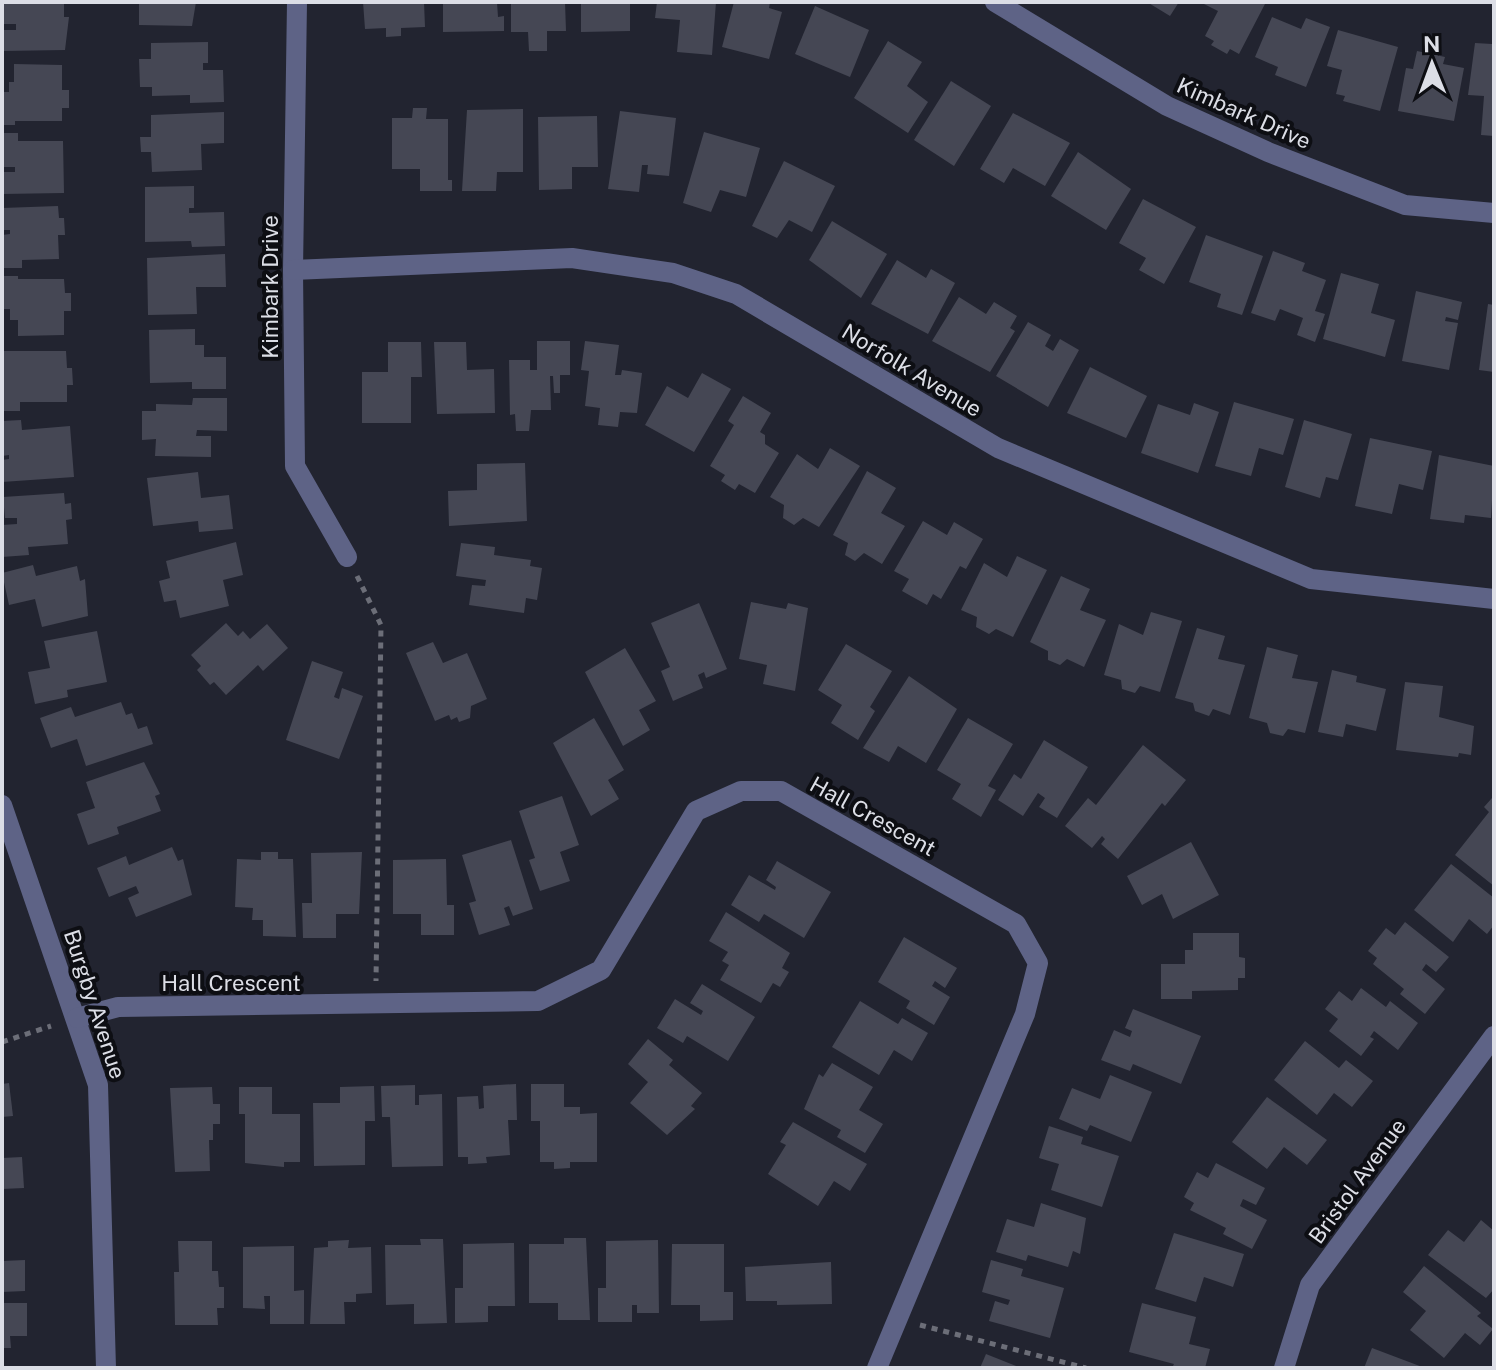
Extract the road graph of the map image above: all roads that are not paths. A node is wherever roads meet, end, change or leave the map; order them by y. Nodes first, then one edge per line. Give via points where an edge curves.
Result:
1 (297, 2) edge
2 (995, 2) edge
3 (1494, 213) edge
4 (293, 270) junction
5 (347, 557) road end
6 (1494, 599) edge
7 (2, 805) edge
8 (77, 1018) junction
9 (1494, 1036) edge
10 (106, 1368) edge
11 (877, 1368) edge
12 (1284, 1368) edge

1 - 4 street, Kimbark Drive
2 - 3 street, Kimbark Drive via 1167,106 1268,152 1405,205
4 - 5 street, Kimbark Drive via 295,466
4 - 6 street, Norfolk Avenue via 572,258 673,273 736,294 998,448 1311,579
7 - 8 street, Burgby Avenue
8 - 10 street, Burgby Avenue via 98,1085
8 - 11 street, Hall Crescent via 118,1007 538,1001 601,970 696,811 741,791 781,791 1016,924 1038,963 1025,1014
9 - 12 street, Bristol Avenue via 1310,1285

